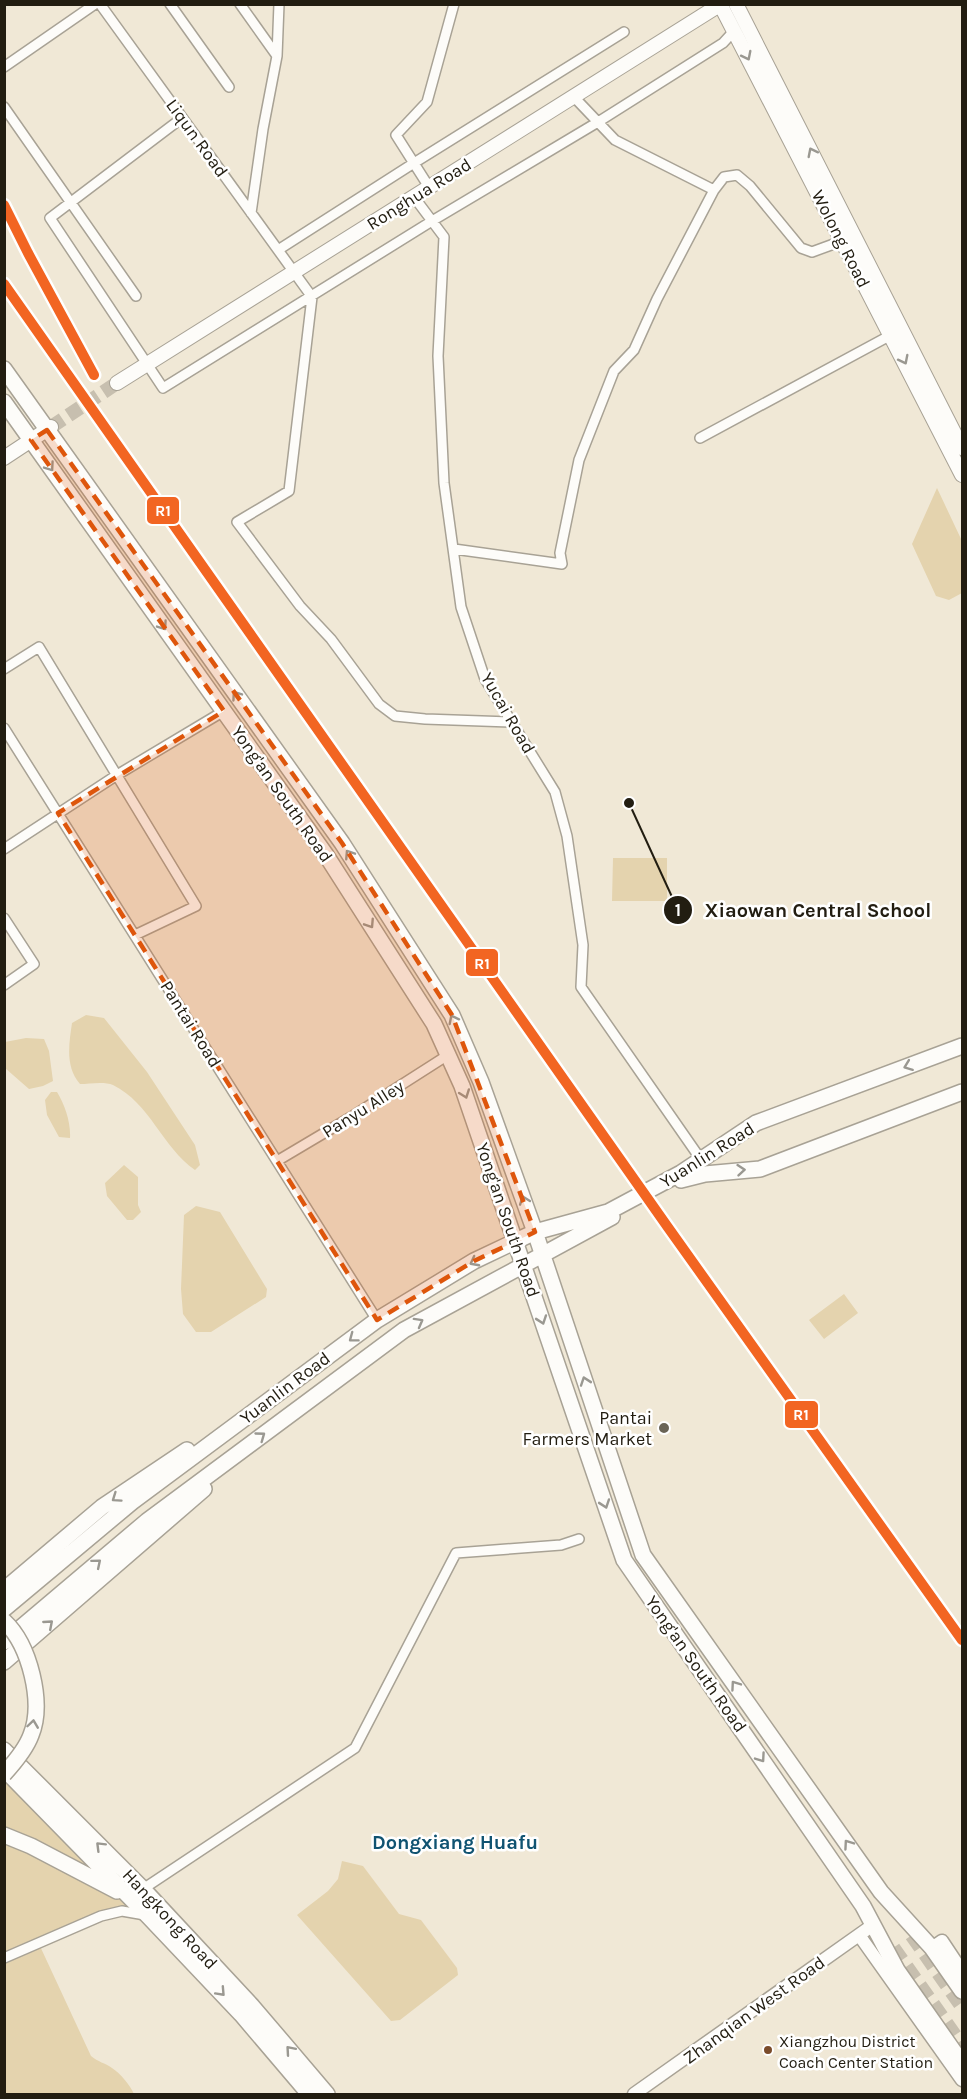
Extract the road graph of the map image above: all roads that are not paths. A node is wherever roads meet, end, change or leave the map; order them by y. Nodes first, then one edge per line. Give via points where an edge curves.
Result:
1 (95, 4) edge
2 (100, 4) edge
3 (170, 4) edge
4 (240, 4) edge
5 (279, 4) edge
6 (454, 4) edge
7 (736, 4) edge
8 (720, 5) edge
9 (734, 31) junction
10 (624, 32) dead end
11 (278, 56) junction
12 (4, 67) edge
13 (229, 87) dead end
14 (574, 97) junction
15 (4, 107) edge
16 (182, 118) junction
17 (598, 122) junction
18 (414, 163) junction
19 (429, 187) junction
20 (714, 190) junction
21 (414, 197) junction
22 (71, 202) junction
23 (251, 213) junction
24 (432, 221) junction
25 (842, 241) junction
26 (278, 250) junction
27 (294, 272) junction
28 (136, 296) dead end
29 (312, 297) junction
30 (891, 335) junction
31 (147, 364) junction
32 (4, 369) edge
33 (117, 383) tunnel mouth
34 (4, 402) edge
35 (49, 428) junction
36 (700, 438) dead end
37 (31, 440) junction
38 (963, 448) edge
39 (4, 458) edge
40 (963, 475) edge
41 (454, 549) junction
42 (4, 669) edge
43 (224, 711) junction
44 (513, 722) junction
45 (4, 728) edge
46 (117, 775) junction
47 (58, 813) junction
48 (4, 849) edge
49 (4, 918) edge
50 (135, 935) junction
51 (4, 985) edge
52 (963, 1046) edge
53 (448, 1055) junction
54 (963, 1092) edge
55 (277, 1161) junction
56 (702, 1161) junction
57 (535, 1232) junction
58 (516, 1241) junction
59 (542, 1256) junction
60 (523, 1264) junction
61 (377, 1320) junction
62 (220, 1436) junction
63 (232, 1458) junction
64 (579, 1539) dead end
65 (4, 1590) edge
66 (4, 1609) edge
67 (4, 1621) edge
68 (4, 1642) edge
69 (4, 1662) edge
70 (4, 1750) edge
71 (4, 1772) edge
72 (4, 1835) edge
73 (881, 1892) junction
74 (137, 1894) junction
75 (863, 1905) junction
76 (148, 1916) junction
77 (873, 1925) junction
78 (859, 1935) junction
79 (912, 1935) tunnel mouth
80 (893, 1948) tunnel mouth
81 (932, 1948) junction
82 (4, 1958) edge
83 (963, 1971) edge
84 (963, 1991) edge
85 (963, 2063) edge
86 (963, 2080) edge
87 (309, 2094) edge
88 (327, 2094) edge
89 (634, 2094) edge

1 - 12 street
2 - 16 street, Liqun Road
3 - 13 street
4 - 11 street
5 - 11 street
6 - 18 street via 427,102 396,135
38 -> 7 main road, Wolong Road
8 - 9 main road, Wolong Road
8 - 14 main road, Ronghua Road
9 - 17 street via 723,43
9 -> 25 main road, Wolong Road
10 - 18 street
11 - 23 street
14 - 17 street
14 - 19 main road, Ronghua Road
15 - 22 street
16 - 22 street
16 - 23 street, Liqun Road
17 - 20 street via 615,140
17 - 24 street
18 - 19 street
18 - 26 street
19 - 21 main road, Ronghua Road
20 - 25 street via 724,177 737,175 801,248 812,252
20 - 41 street via 634,350 614,371 579,460 560,553 562,564
21 - 24 street, Yucai Road
21 - 27 main road, Ronghua Road
22 - 28 street
22 - 31 street via 50,218
23 - 26 street, Liqun Road
24 - 29 street
24 - 41 street, Yucai Road via 444,237 438,356 444,483
25 - 30 main road, Wolong Road
26 - 27 street, Liqun Road
27 - 29 street, Liqun Road
27 - 31 main road, Ronghua Road
29 - 31 street via 163,388
29 - 44 street via 289,491 237,522 379,704 395,716
30 - 36 street
30 -> 40 main road, Wolong Road
31 - 33 main road, Ronghua Road
32 - 35 main road, Yong'an South Road
34 - 37 main road, Yong'an South Road
35 - 37 main road
57 -> 35 main road, Yong'an South Road via 481,1082 452,1015 342,843
37 - 39 main road
37 -> 43 main road, Yong'an South Road
41 - 44 street, Yucai Road via 461,607 485,679
42 - 46 street via 39,647
43 - 46 street
43 -> 53 main road, Yong'an South Road via 326,855 434,1024
44 - 56 street, Yucai Road via 555,792 567,836 583,945 581,987
45 - 47 street, Pantai Road
46 - 47 street
46 - 50 street via 196,906
47 - 48 street
47 - 50 street, Pantai Road
49 - 51 street via 34,964
50 - 55 street, Pantai Road
52 -> 56 main road, Yuanlin Road via 756,1123
53 - 55 street, Panyu Alley
53 -> 58 main road, Yong'an South Road
59 -> 54 main road, Yuanlin Road via 684,1179 760,1169
55 - 61 street, Pantai Road
56 - 57 main road, Yuanlin Road via 608,1212
57 - 58 main road, Yuanlin Road
57 - 59 main road, Yong'an South Road
58 - 60 main road, Yong'an South Road
58 -> 61 main road, Yuanlin Road via 474,1261
59 - 60 main road, Yuanlin Road
73 -> 59 main road, Yong'an South Road via 643,1555
63 -> 60 main road, Yuanlin Road via 404,1330
60 -> 75 main road, Yong'an South Road via 624,1560
61 -> 62 main road, Yuanlin Road
62 -> 65 main road, Yuanlin Road via 180,1453 102,1507
62 - 66 main road, Yuanlin Road via 132,1502
68 -> 63 main road, Yuanlin Road via 147,1521
69 -> 63 main road, Yuanlin Road via 225,1471
64 - 74 street via 561,1545 456,1553 355,1748
71 -> 67 main road, bridge via 32,1735 36,1698 27,1655
74 -> 70 main road, Hangkong Road
71 - 74 main road, Hangkong Road
72 - 74 main road
73 - 79 main road
73 - 81 main road, Yong'an South Road
74 - 76 main road, Hangkong Road
88 -> 74 main road, Hangkong Road via 252,2006
75 - 77 main road, Yong'an South Road
75 - 80 main road
76 - 82 street via 122,1911 101,1916
76 -> 87 main road, Hangkong Road via 241,2014
77 - 78 street, Zhanqian West Road
77 - 85 main road, Yong'an South Road via 897,1970
78 - 86 street
78 - 89 street, Zhanqian West Road
81 - 83 street via 942,1941
81 - 84 main road, Yong'an South Road

